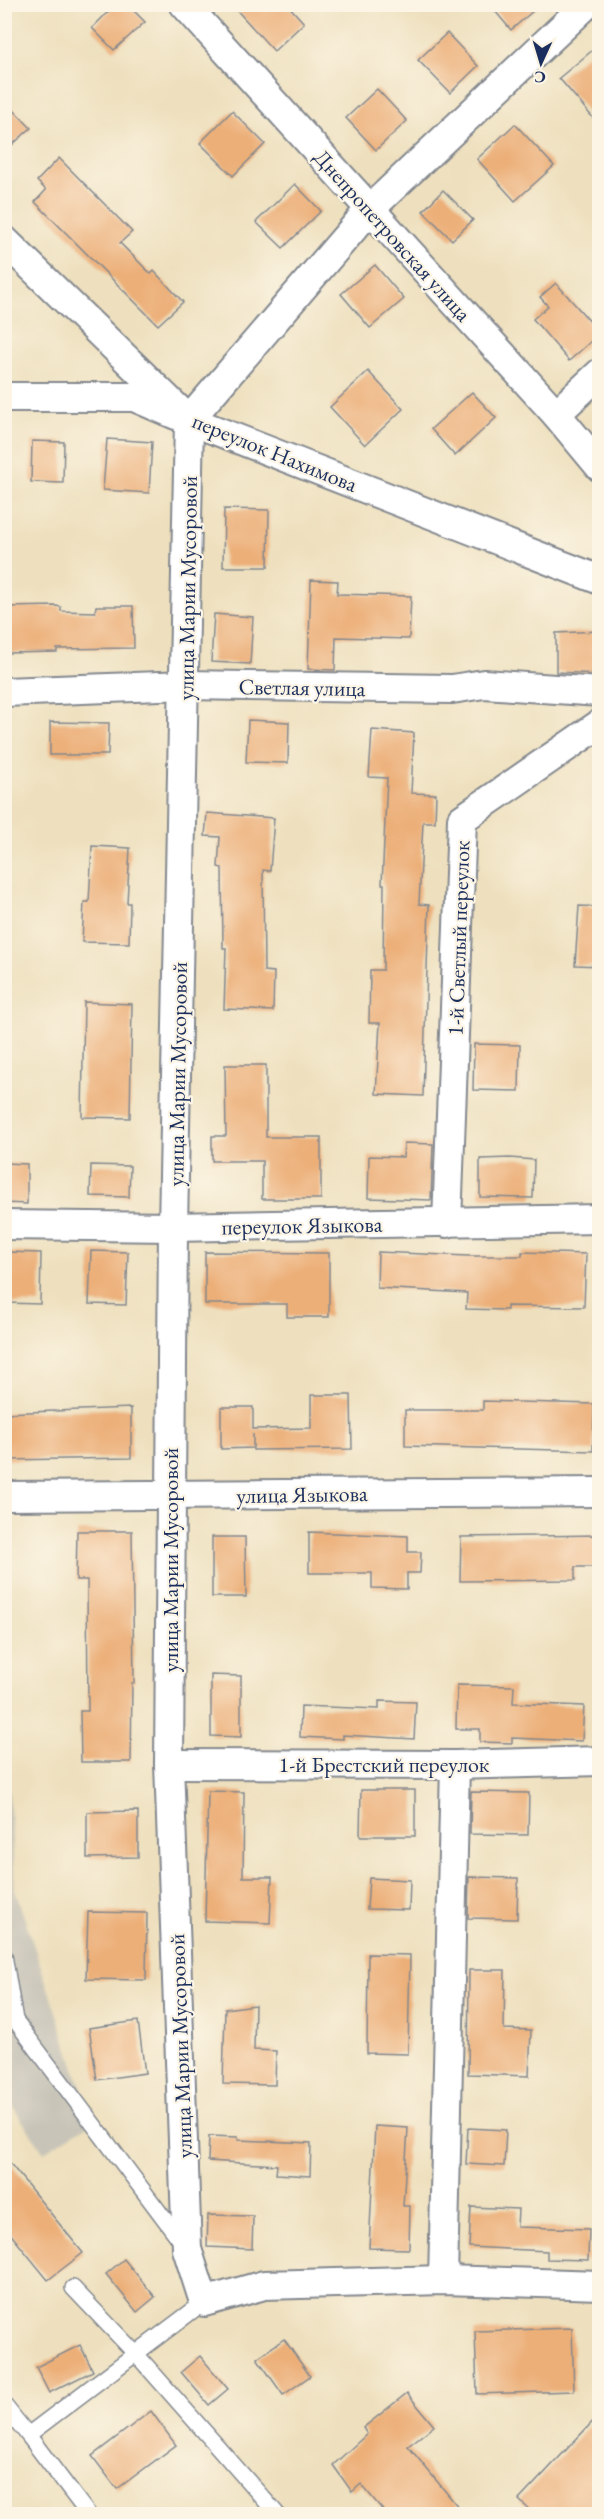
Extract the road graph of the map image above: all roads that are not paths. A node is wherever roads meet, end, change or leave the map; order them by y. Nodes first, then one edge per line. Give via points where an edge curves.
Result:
1 (184, 4) edge
2 (587, 4) edge
3 (370, 209) junction
4 (4, 240) edge
5 (600, 373) edge
6 (4, 397) edge
7 (556, 414) junction
8 (189, 420) junction
9 (600, 467) edge
10 (600, 580) edge
11 (186, 685) junction
12 (4, 692) edge
13 (600, 692) edge
14 (600, 724) edge
15 (600, 1220) edge
16 (447, 1223) junction
17 (4, 1225) edge
18 (173, 1227) junction
19 (600, 1492) edge
20 (4, 1496) edge
21 (170, 1496) junction
22 (600, 1761) edge
23 (169, 1764) junction
24 (455, 1765) junction
25 (4, 1955) edge
26 (187, 2249) junction
27 (443, 2280) junction
28 (600, 2285) edge
29 (73, 2288) dead end
30 (204, 2302) junction
31 (136, 2354) junction
32 (4, 2405) edge
33 (28, 2435) junction
34 (88, 2514) edge
35 (277, 2514) edge

1 - 3 street, Днепропетровская улица
2 - 3 street
3 - 7 street, Днепропетровская улица
3 - 8 street
4 - 8 street, переулок Нахимова
5 - 7 street
6 - 8 street via 134,397
7 - 9 street, Днепропетровская улица
8 - 10 street, переулок Нахимова
8 - 11 street, улица Марии Мусоровой
11 - 12 street, Светлая улица
11 - 13 street, Светлая улица via 452,689 484,684
11 - 18 street, улица Марии Мусоровой
14 - 16 street, 1-й Светлый переулок via 462,819
15 - 16 street, переулок Языкова
16 - 18 street, переулок Языкова
17 - 18 street, переулок Языкова
18 - 21 street, улица Марии Мусоровой
19 - 21 street, улица Языкова
20 - 21 street, улица Языкова
21 - 23 street, улица Марии Мусоровой
22 - 24 street, 1-й Брестский переулок
23 - 24 street, 1-й Брестский переулок
23 - 26 street, улица Марии Мусоровой
24 - 27 street
25 - 26 lane via 15,2020
26 - 30 street, улица Марии Мусоровой
27 - 28 street
27 - 30 street via 264,2285
29 - 31 lane
30 - 31 lane
31 - 33 lane
31 - 35 lane
32 - 33 lane
33 - 34 lane

